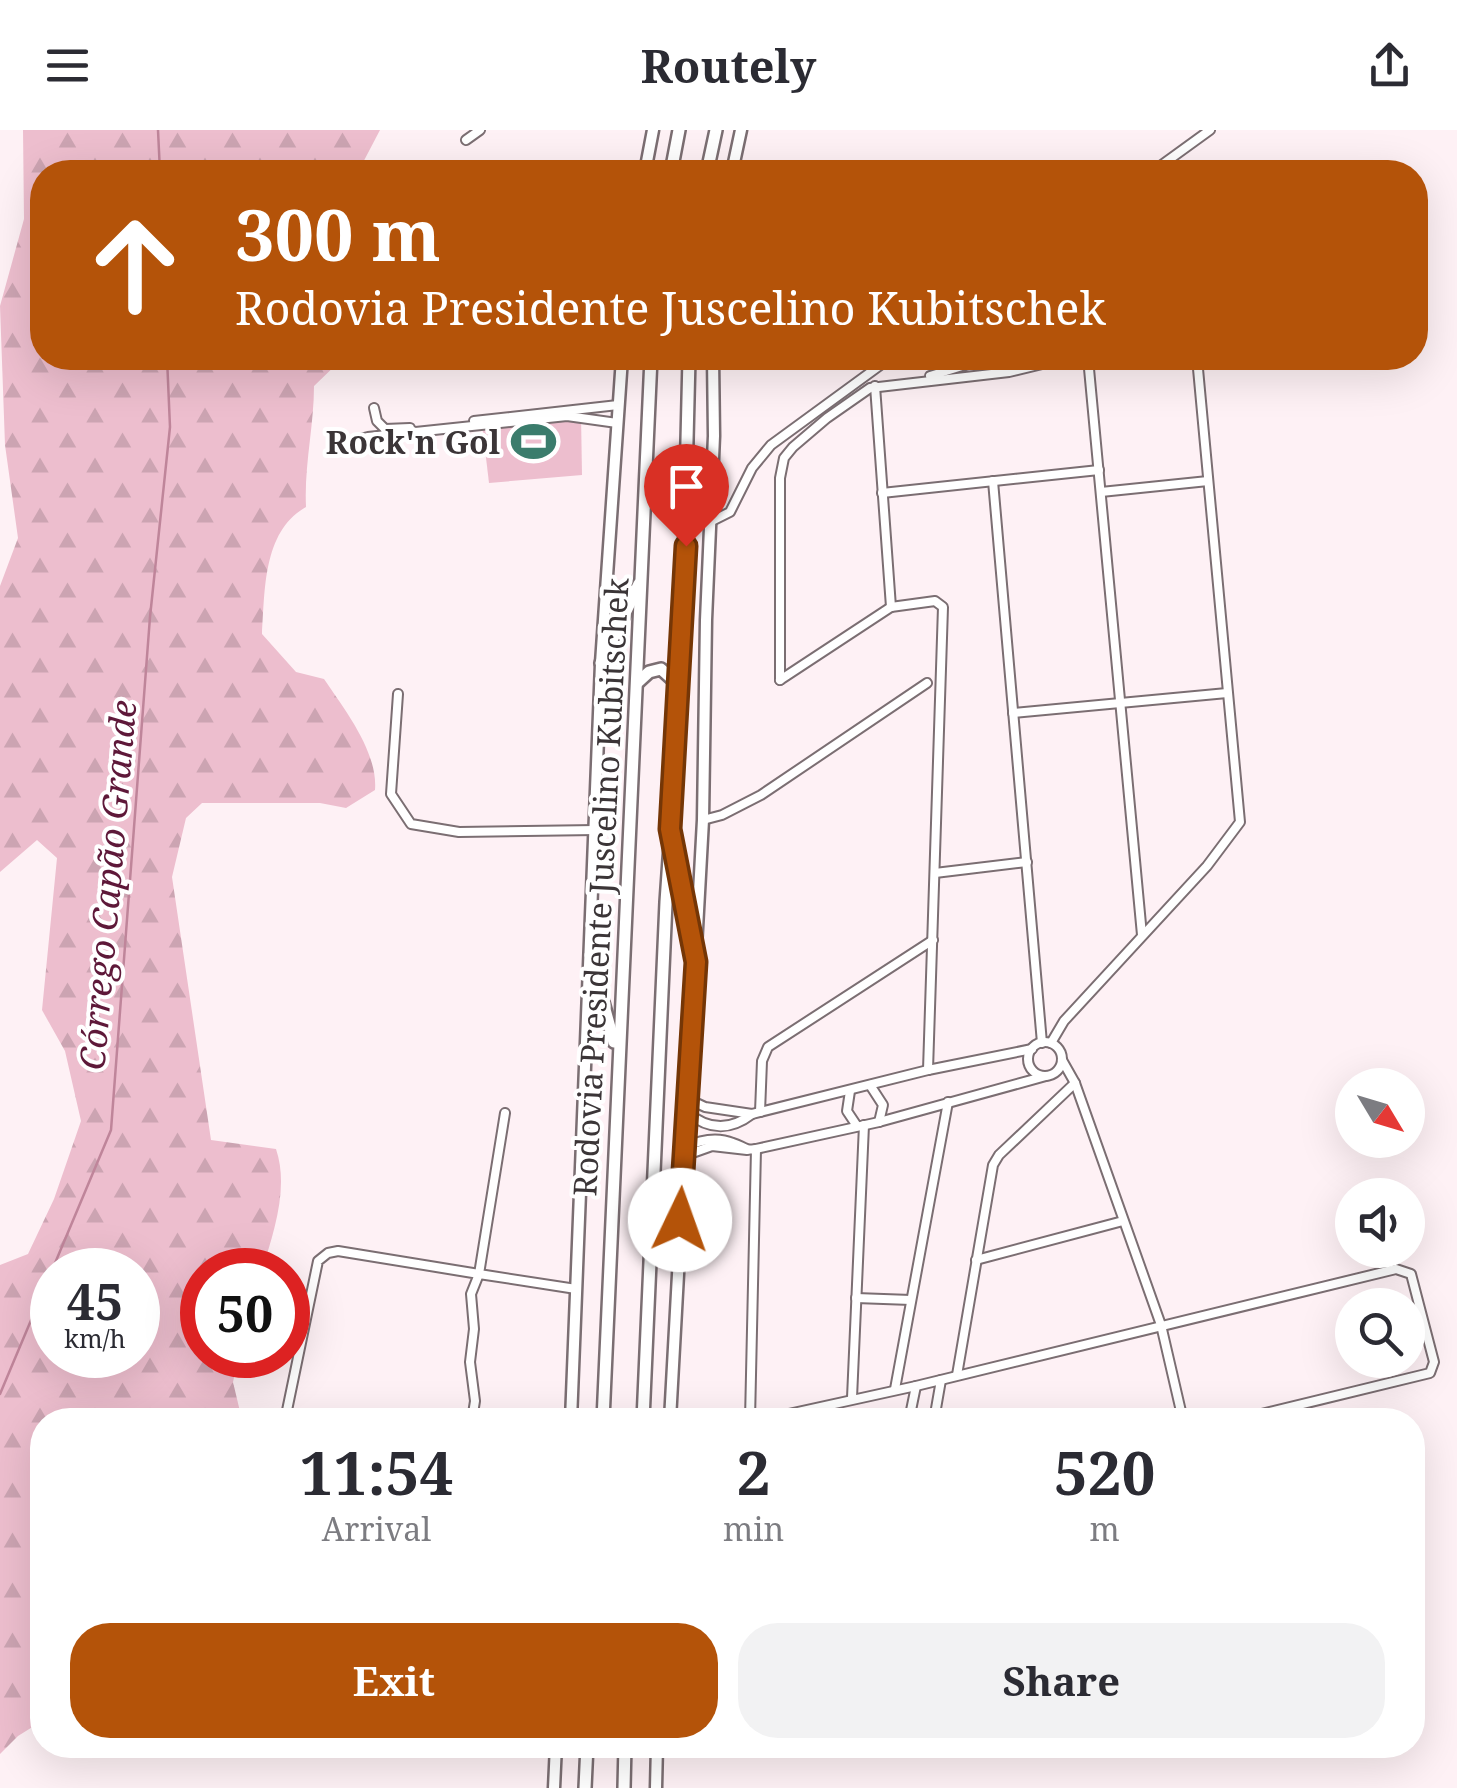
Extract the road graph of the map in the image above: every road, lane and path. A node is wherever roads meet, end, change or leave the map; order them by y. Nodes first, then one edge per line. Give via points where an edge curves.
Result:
1 (480, 130) edge
2 (653, 130) edge
3 (678, 130) edge
4 (716, 130) edge
5 (742, 130) edge
6 (1210, 130) edge
7 (466, 140) dead end
8 (647, 160) edge
9 (673, 160) edge
10 (710, 160) edge
11 (735, 160) edge
12 (1169, 160) edge
13 (621, 370) edge
14 (651, 370) edge
15 (690, 370) edge
16 (713, 370) edge
17 (874, 370) edge
18 (949, 370) edge
19 (1017, 370) edge
20 (1089, 370) edge
21 (1198, 370) edge
22 (913, 381) junction
23 (875, 386) junction
24 (618, 405) junction
25 (374, 408) dead end
26 (617, 423) junction
27 (332, 446) dead end
28 (1099, 470) junction
29 (993, 481) junction
30 (1208, 481) junction
31 (1101, 492) junction
32 (882, 493) junction
33 (710, 522) junction
34 (642, 576) junction
35 (890, 608) junction
36 (601, 663) junction
37 (928, 683) dead end
38 (636, 684) junction
39 (680, 687) junction
40 (398, 694) dead end
41 (1227, 694) junction
42 (1120, 703) junction
43 (1013, 713) junction
44 (703, 820) junction
45 (670, 829) junction
46 (596, 830) junction
47 (1027, 862) junction
48 (935, 873) junction
49 (1142, 936) junction
50 (933, 940) junction
51 (590, 955) junction
52 (696, 962) junction
53 (1046, 1043) junction
54 (1032, 1049) junction
55 (618, 1054) junction
56 (1062, 1060) junction
57 (928, 1070) junction
58 (1050, 1075) junction
59 (1075, 1082) junction
60 (870, 1085) junction
61 (850, 1091) junction
62 (688, 1099) junction
63 (948, 1102) junction
64 (506, 1112) dead end
65 (687, 1112) junction
66 (756, 1113) junction
67 (878, 1122) junction
68 (732, 1125) junction
69 (861, 1125) junction
70 (720, 1127) junction
71 (719, 1140) junction
72 (730, 1141) junction
73 (752, 1149) junction
74 (684, 1152) junction
75 (1122, 1221) junction
76 (976, 1260) junction
77 (479, 1274) junction
78 (576, 1289) junction
79 (856, 1298) junction
80 (911, 1300) junction
81 (1161, 1325) junction
82 (957, 1375) junction
83 (941, 1380) junction
84 (916, 1386) junction
85 (895, 1389) junction
86 (852, 1398) junction
87 (287, 1408) edge
88 (474, 1408) edge
89 (571, 1408) edge
90 (603, 1408) edge
91 (644, 1408) edge
92 (671, 1408) edge
93 (750, 1408) edge
94 (811, 1408) edge
95 (911, 1408) edge
96 (936, 1408) edge
97 (1180, 1408) edge
98 (1285, 1408) edge
99 (555, 1758) edge
100 (586, 1758) edge
101 (625, 1758) edge
102 (657, 1758) edge
103 (554, 1788) edge
104 (585, 1788) edge
105 (624, 1788) edge
106 (656, 1788) edge

1 - 7 street
2 - 8 main road
3 - 9 highway
4 - 10 highway
5 - 11 main road
6 - 12 street
13 - 24 main road
14 - 34 highway, Rodovia Presidente Juscelino Kubitschek
15 - 39 highway, Rodovia Presidente Juscelino Kubitschek
16 - 33 main road
17 - 33 street via 771,445 730,512
18 - 22 street
19 - 22 street
20 - 28 street
21 - 30 street
22 - 23 street
23 - 32 street
23 - 35 street via 784,458 780,680
24 - 25 street via 394,429 380,426
24 - 26 main road
26 - 27 street via 567,416
26 - 36 main road
28 - 29 street
28 - 31 street
29 - 32 street
29 - 43 street
30 - 31 street
30 - 41 street
31 - 42 street
32 - 35 street
33 - 44 main road
34 - 36 highway
34 - 38 highway, Rodovia Presidente Juscelino Kubitschek
35 - 48 street via 934,600 944,612
36 - 46 main road
37 - 44 street via 761,794
38 - 39 highway via 661,670
38 - 55 highway, Rodovia Presidente Juscelino Kubitschek
39 - 45 highway, Rodovia Presidente Juscelino Kubitschek
40 - 46 street via 391,794 411,824 459,832
41 - 42 street
41 - 49 street via 1239,825
42 - 43 street
42 - 49 street
43 - 47 street
44 - 52 main road
45 - 52 highway
45 - 91 highway, Rodovia Presidente Juscelino Kubitschek
46 - 51 main road
47 - 48 street
47 - 53 street
48 - 50 street
49 - 53 street
50 - 57 street
50 - 66 street via 768,1047
51 - 55 highway
51 - 78 main road
52 - 62 main road
53 - 54 street
53 - 56 street
54 - 57 street
54 - 58 street via 1031,1069
55 - 90 highway, Rodovia Presidente Juscelino Kubitschek
56 - 58 street
56 - 59 street
57 - 60 street
58 - 59 street
58 - 63 street
59 - 75 street
59 - 76 street via 996,1160
60 - 61 street
60 - 67 street via 883,1104
61 - 66 street
61 - 69 street via 847,1110
62 - 65 main road
62 - 66 street
63 - 67 street
63 - 80 street
64 - 77 street
65 - 70 street
65 - 74 main road
66 - 68 street
67 - 69 street
68 - 70 street
68 - 72 street
69 - 73 street
69 - 79 street
70 - 71 street
71 - 72 street
71 - 74 street via 702,1140
72 - 73 street
73 - 74 street
73 - 93 street
74 - 92 main road
75 - 76 street
75 - 81 street
76 - 82 street
77 - 78 street
77 - 87 street via 328,1252 318,1261
77 - 88 street via 471,1294
78 - 89 main road
79 - 80 street
79 - 86 street
80 - 85 street
81 - 82 street
81 - 97 street
81 - 98 street via 1396,1269 1411,1274 1434,1368
82 - 83 street
83 - 84 street
83 - 96 street
84 - 85 street
84 - 95 street
85 - 86 street
86 - 94 street
99 - 103 main road
100 - 104 highway
101 - 105 highway
102 - 106 main road

